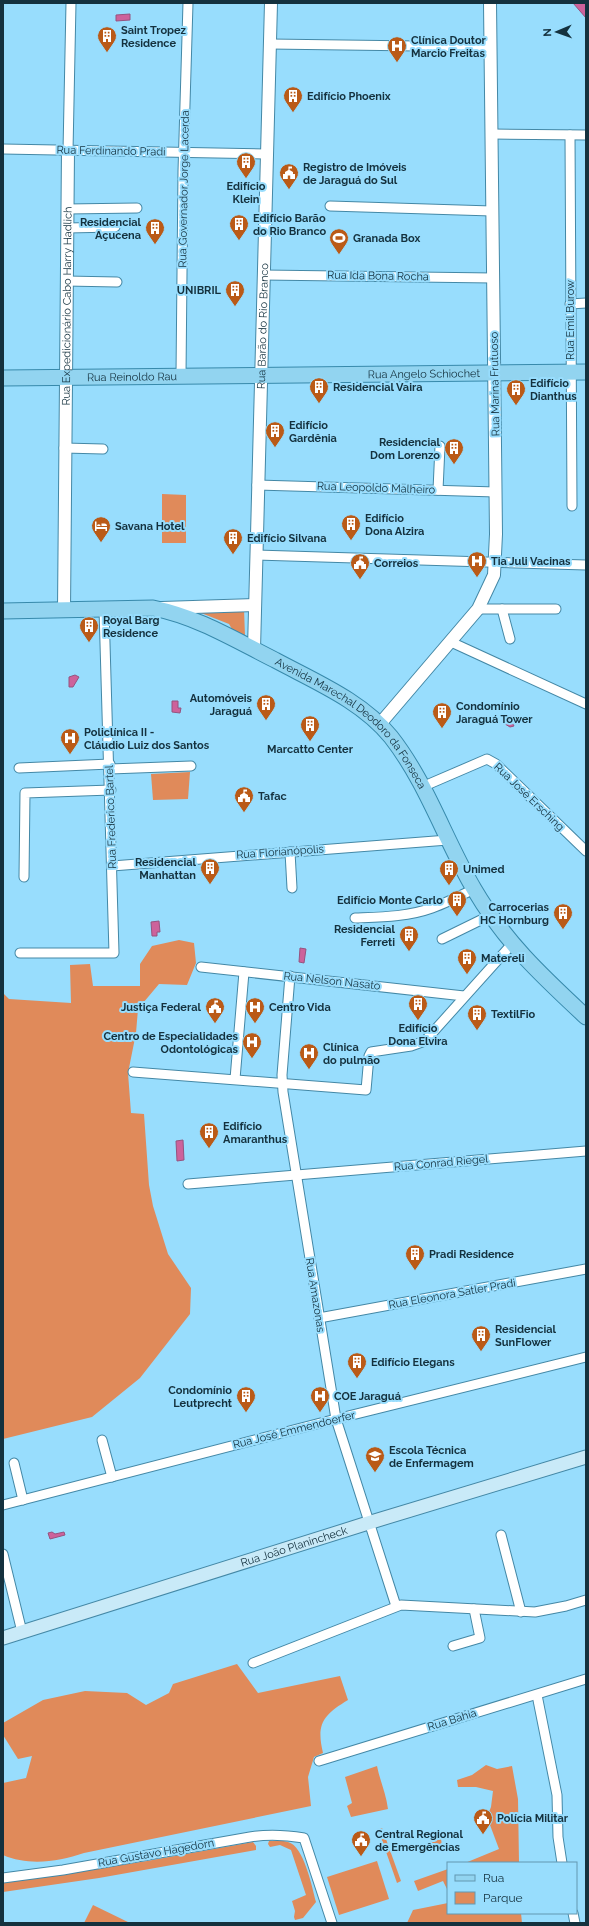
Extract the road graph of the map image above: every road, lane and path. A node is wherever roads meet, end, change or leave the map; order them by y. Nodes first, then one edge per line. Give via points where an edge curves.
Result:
1 (71, 3) edge
2 (188, 3) edge
3 (271, 3) edge
4 (490, 3) edge
5 (270, 44) junction
6 (491, 46) junction
7 (492, 134) junction
8 (570, 135) junction
9 (586, 135) edge
10 (3, 149) edge
11 (68, 151) junction
12 (183, 152) junction
13 (266, 154) junction
14 (330, 206) dead end
15 (137, 208) dead end
16 (67, 209) junction
17 (492, 211) junction
18 (115, 227) dead end
19 (67, 228) junction
20 (263, 275) junction
21 (493, 278) junction
22 (66, 281) junction
23 (117, 282) dead end
24 (586, 303) edge
25 (570, 304) junction
26 (495, 372) junction
27 (571, 372) junction
28 (586, 372) edge
29 (261, 374) junction
30 (181, 375) junction
31 (65, 377) junction
32 (3, 378) edge
33 (440, 446) dead end
34 (64, 448) junction
35 (103, 449) dead end
36 (257, 485) junction
37 (438, 490) junction
38 (496, 492) junction
39 (572, 506) dead end
40 (256, 555) junction
41 (496, 563) junction
42 (586, 565) edge
43 (255, 604) junction
44 (153, 608) junction
45 (104, 609) junction
46 (478, 609) junction
47 (502, 609) junction
48 (556, 609) dead end
49 (64, 610) junction
50 (3, 611) edge
51 (510, 639) dead end
52 (451, 642) junction
53 (254, 649) junction
54 (586, 704) edge
55 (379, 724) junction
56 (191, 766) dead end
57 (110, 767) junction
58 (19, 768) dead end
59 (422, 787) junction
60 (110, 790) junction
61 (448, 840) junction
62 (586, 851) edge
63 (290, 852) junction
64 (112, 866) junction
65 (24, 877) dead end
66 (292, 888) dead end
67 (474, 889) junction
68 (491, 915) junction
69 (355, 918) dead end
70 (442, 939) dead end
71 (512, 944) junction
72 (20, 953) dead end
73 (201, 967) dead end
74 (244, 972) junction
75 (290, 976) junction
76 (464, 996) junction
77 (586, 1017) edge
78 (134, 1072) dead end
79 (235, 1079) junction
80 (282, 1082) junction
81 (586, 1151) edge
82 (296, 1174) junction
83 (188, 1184) dead end
84 (586, 1269) edge
85 (319, 1318) junction
86 (586, 1357) edge
87 (336, 1419) junction
88 (102, 1440) dead end
89 (586, 1457) edge
90 (14, 1463) dead end
91 (112, 1477) junction
92 (23, 1500) junction
93 (3, 1505) edge
94 (368, 1523) junction
95 (500, 1535) dead end
96 (3, 1554) edge
97 (586, 1600) edge
98 (396, 1606) junction
99 (474, 1609) junction
100 (520, 1612) junction
101 (22, 1632) junction
102 (3, 1638) edge
103 (453, 1646) dead end
104 (253, 1663) dead end
105 (586, 1679) edge
106 (537, 1695) junction
107 (319, 1761) dead end
108 (562, 1862) edge
109 (3, 1878) edge
110 (332, 1923) edge

1 - 11 street, Rua Expedicionário Cabo Harry Hadlich
2 - 12 street, Rua Governador Jorge Lacerda
3 - 5 street, Rua Barão do Rio Branco
4 - 6 street, Rua Marina Frutuoso
5 - 6 street
5 - 13 street, Rua Barão do Rio Branco
6 - 7 street, Rua Marina Frutuoso
7 - 8 street
7 - 17 street, Rua Marina Frutuoso
8 - 9 street
8 - 25 street, Rua Emil Burow
10 - 11 street, Rua Ferdinando Pradi
11 - 12 street, Rua Ferdinando Pradi
11 - 16 street, Rua Expedicionário Cabo Harry Hadlich
12 - 13 street, Rua Ferdinando Pradi
12 - 30 street, Rua Governador Jorge Lacerda
13 - 20 street, Rua Barão do Rio Branco
14 - 17 street
15 - 16 street
16 - 19 street, Rua Expedicionário Cabo Harry Hadlich
17 - 21 street, Rua Marina Frutuoso
18 - 19 street
19 - 22 street, Rua Expedicionário Cabo Harry Hadlich
20 - 21 street, Rua Ida Bona Rocha
20 - 29 street, Rua Barão do Rio Branco
21 - 26 street, Rua Marina Frutuoso
22 - 23 street
22 - 31 street, Rua Expedicionário Cabo Harry Hadlich
24 - 25 street
25 - 27 street, Rua Emil Burow
26 - 27 main road, Rua Angelo Schiochet
26 - 29 main road, Rua Angelo Schiochet
26 - 38 street, Rua Marina Frutuoso
27 - 28 main road, Rua Angelo Schiochet
27 - 39 street, Rua Emil Burow
29 - 30 main road, Rua Reinoldo Rau
29 - 36 street, Rua Barão do Rio Branco
30 - 31 main road, Rua Reinoldo Rau
31 - 32 main road, Rua Reinoldo Rau
31 - 34 street, Rua Expedicionário Cabo Harry Hadlich
33 - 37 street
34 - 35 street
34 - 49 street, Rua Expedicionário Cabo Harry Hadlich
36 - 37 street, Rua Leopoldo Malheiro
36 - 40 street, Rua Barão do Rio Branco
37 - 38 street, Rua Leopoldo Malheiro
38 - 41 street, Rua Marina Frutuoso
40 - 41 street
40 - 43 street, Rua Barão do Rio Branco
41 - 42 street
41 - 46 street, Rua Marina Frutuoso via 494,575
43 - 44 street
43 - 53 street, Rua Barão do Rio Branco
44 - 45 main road, Avenida Marechal Deodoro da Fonseca
44 - 53 main road, Avenida Marechal Deodoro da Fonseca via 201,622
45 - 49 main road, Avenida Marechal Deodoro da Fonseca
45 - 57 street, Rua Frederico Bartel
46 - 47 street
46 - 52 street, Rua Marina Frutuoso
47 - 48 street
47 - 51 street
49 - 50 main road, Avenida Marechal Deodoro da Fonseca
52 - 54 street
52 - 55 street, Rua Marina Frutuoso
53 - 55 main road, Avenida Marechal Deodoro da Fonseca via 352,702
55 - 59 main road, Avenida Marechal Deodoro da Fonseca via 404,756
56 - 57 street
57 - 58 street
57 - 60 street, Rua Frederico Bartel
59 - 61 main road, Avenida Marechal Deodoro da Fonseca
59 - 62 street, Rua José Ersching via 487,759 496,764
60 - 64 street, Rua Frederico Bartel
60 - 65 street via 25,793
61 - 63 street, Rua Florianópolis
61 - 67 main road, Avenida Marechal Deodoro da Fonseca
63 - 64 street, Rua Florianópolis
63 - 66 street
64 - 72 street, Rua Frederico Bartel via 114,953
67 - 68 main road, Avenida Marechal Deodoro da Fonseca
67 - 69 street via 417,912
68 - 70 street
68 - 71 main road, Avenida Marechal Deodoro da Fonseca
71 - 76 street
71 - 77 main road, Avenida Marechal Deodoro da Fonseca via 535,970
73 - 74 street, Rua Nelson Nasato
74 - 75 street, Rua Nelson Nasato
74 - 79 street
75 - 76 street, Rua Nelson Nasato
75 - 80 street, Rua Amazonas
76 - 80 street via 425,1041 411,1046 371,1052 366,1090
78 - 79 street
79 - 80 street
80 - 82 street, Rua Amazonas
81 - 82 street, Rua Conrad Riegel
82 - 83 street, Rua Conrad Riegel
82 - 85 street, Rua Amazonas
84 - 85 street, Rua Eleonora Satler Pradi
85 - 87 street, Rua Amazonas
86 - 87 street, Rua José Emmendoerfer
87 - 91 street, Rua José Emmendoerfer
87 - 94 street, Rua Amazonas
88 - 91 street
89 - 94 main road, Rua João Planincheck
90 - 92 street
91 - 92 street, Rua José Emmendoerfer
92 - 93 street, Rua José Emmendoerfer
94 - 98 street, Rua Amazonas
94 - 101 main road, Rua João Planincheck
95 - 100 street
96 - 101 street
97 - 100 street via 549,1610
98 - 99 street
98 - 104 street
99 - 100 street
99 - 103 street via 480,1638
101 - 102 main road, Rua João Planincheck
105 - 106 street, Rua Bahia
106 - 107 street, Rua Bahia
106 - 108 street via 557,1795 558,1837
109 - 110 street, Rua Gustavo Hagedorn via 257,1836 298,1837 304,1838 306,1843

